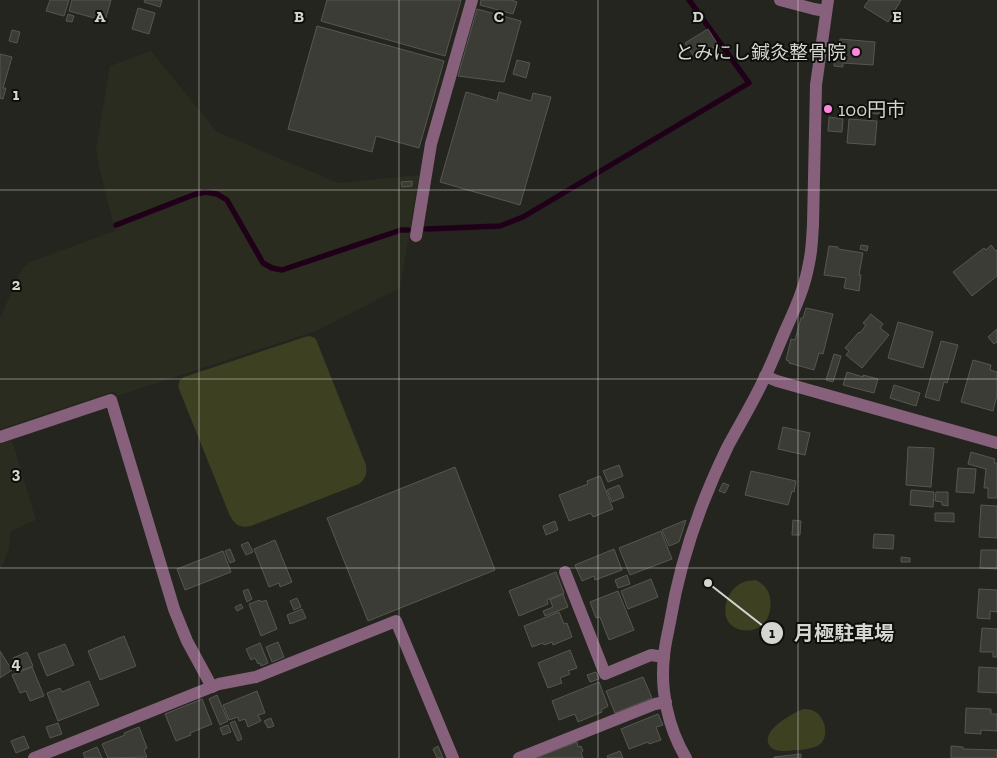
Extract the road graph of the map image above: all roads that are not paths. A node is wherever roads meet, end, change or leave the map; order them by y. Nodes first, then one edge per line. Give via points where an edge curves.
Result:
1 (472, 0) edge
2 (780, 0) edge
3 (827, 6) edge
4 (416, 236) dead end
5 (766, 376) junction
6 (0, 437) edge
7 (997, 443) edge
8 (564, 572) dead end
9 (664, 657) junction
10 (212, 687) junction
11 (666, 702) junction
12 (34, 758) edge
13 (453, 758) edge
14 (519, 758) edge
15 (686, 758) edge

1 - 4 street via 432,144
2 - 3 street via 814,9
3 - 5 street via 816,85 813,225 809,263 800,296
5 - 7 street
5 - 9 street via 728,447 699,514 672,608
6 - 10 street via 111,400 174,609
8 - 9 street via 605,674 651,655
9 - 11 street
10 - 12 street
10 - 13 street via 256,677 396,621
11 - 14 street
11 - 15 street via 675,737

